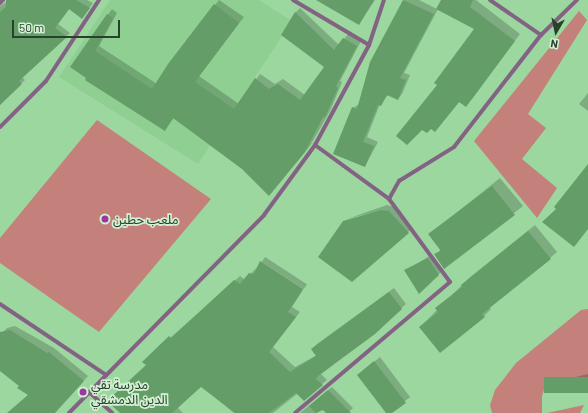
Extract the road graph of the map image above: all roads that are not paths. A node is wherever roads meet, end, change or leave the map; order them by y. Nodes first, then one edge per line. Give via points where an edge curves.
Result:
1 (3, 0) edge
2 (99, 0) edge
3 (294, 0) edge
4 (384, 0) edge
5 (490, 0) edge
6 (576, 0) edge
7 (0, 2) edge
8 (541, 35) junction
9 (369, 45) junction
10 (0, 127) edge
11 (315, 145) junction
12 (389, 199) junction
13 (0, 304) edge
14 (106, 375) junction
15 (89, 392) junction
16 (69, 413) edge
17 (112, 413) edge
18 (295, 413) edge

1 - 7 street
2 - 10 street via 46,81
3 - 9 street
4 - 9 street
5 - 8 street
6 - 8 street
8 - 12 street via 454,147 399,181
9 - 11 street
11 - 12 street
11 - 14 street via 264,215
12 - 18 street via 450,282
13 - 14 street
14 - 15 street
15 - 16 street
15 - 17 street

